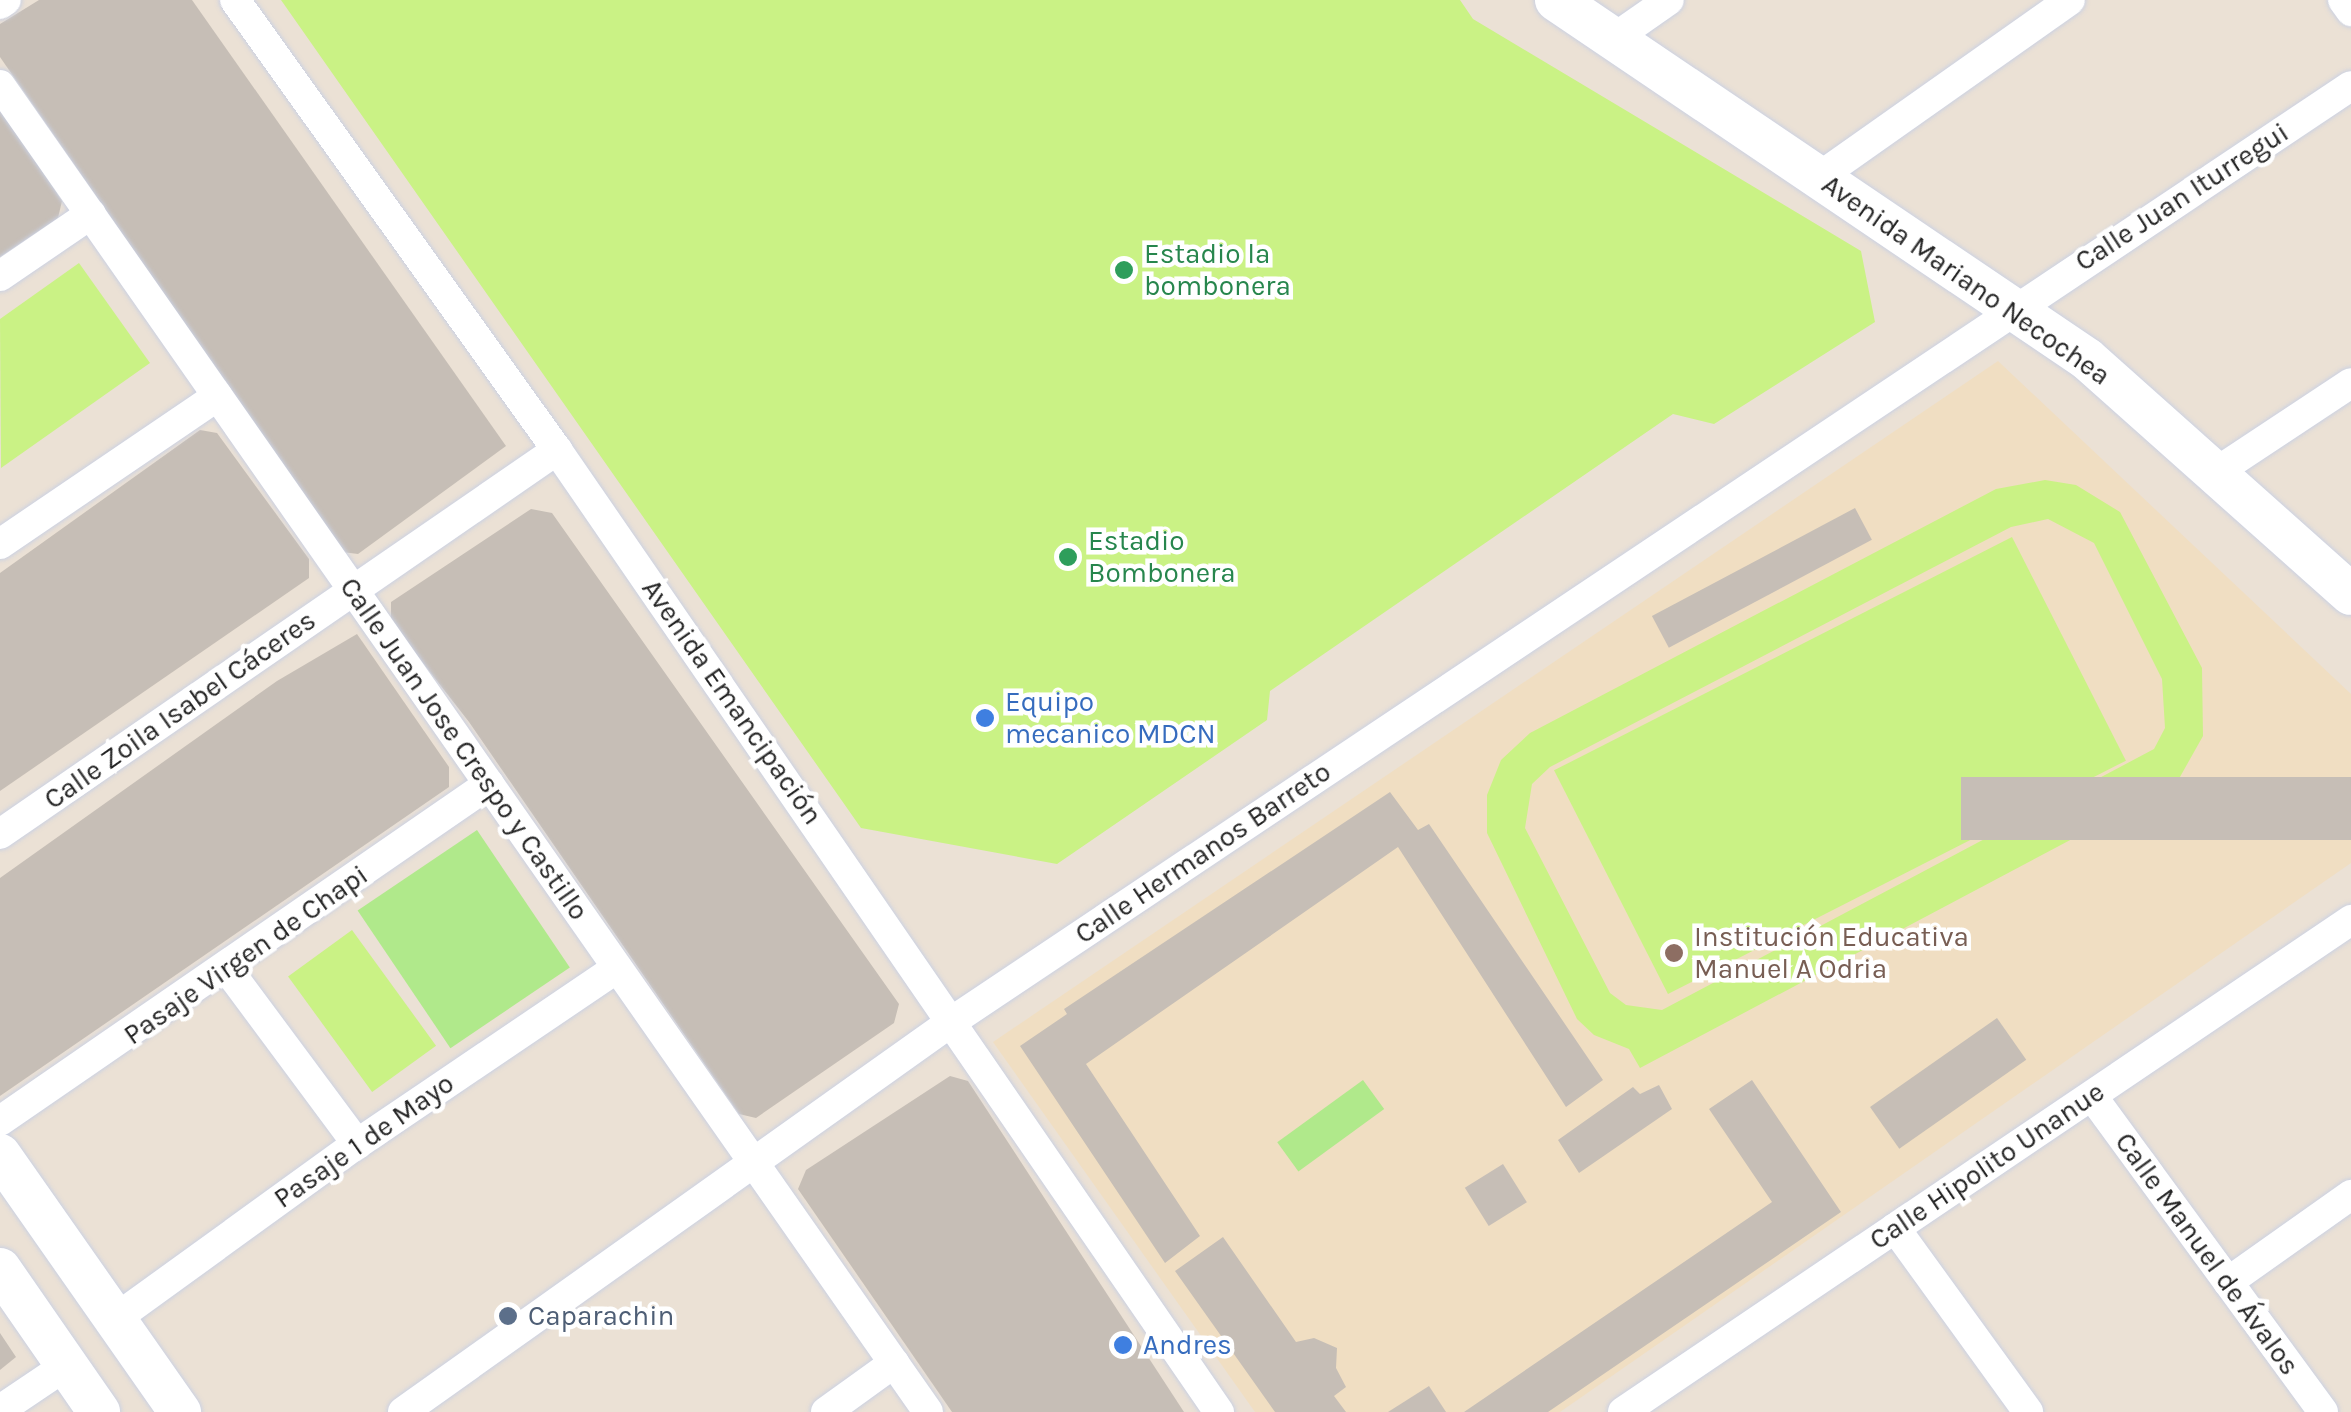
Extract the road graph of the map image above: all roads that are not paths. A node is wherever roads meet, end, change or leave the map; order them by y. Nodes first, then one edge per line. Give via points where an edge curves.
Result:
1 (234, 0) edge
2 (1556, 0) edge
3 (1670, 0) edge
4 (2070, 0) edge
5 (2344, 0) edge
6 (2351, 11) edge
7 (1614, 39) junction
8 (0, 85) edge
9 (2351, 86) edge
10 (1819, 178) junction
11 (91, 214) junction
12 (0, 276) edge
13 (2012, 308) junction
14 (2351, 383) edge
15 (218, 396) junction
16 (557, 450) junction
17 (2218, 472) junction
18 (0, 544) edge
19 (353, 590) junction
20 (2351, 594) edge
21 (489, 784) junction
22 (0, 834) edge
23 (2351, 920) edge
24 (617, 968) junction
25 (228, 970) junction
26 (954, 1020) junction
27 (2092, 1096) junction
28 (0, 1121) edge
29 (357, 1144) junction
30 (0, 1155) edge
31 (755, 1164) junction
32 (2351, 1196) edge
33 (1895, 1228) junction
34 (0, 1269) edge
35 (2228, 1282) junction
36 (115, 1319) junction
37 (894, 1363) junction
38 (67, 1366) junction
39 (0, 1410) edge
40 (99, 1412) edge
41 (180, 1412) edge
42 (403, 1412) edge
43 (826, 1412) edge
44 (928, 1412) edge
45 (1219, 1412) edge
46 (1624, 1412) edge
47 (2028, 1412) edge
48 (2323, 1412) edge

1 - 16 street, Avenida Emancipación
2 - 7 street, Avenida Mariano Necochea
3 - 7 street
4 - 10 street
5 - 6 street
7 - 10 street, Avenida Mariano Necochea
8 - 11 street, Calle Juan Jose Crespo y Castillo
9 - 13 street, Calle Juan Iturregui
10 - 13 street, Avenida Mariano Necochea
11 - 12 street
11 - 15 street, Calle Juan Jose Crespo y Castillo
13 - 17 street, Avenida Mariano Necochea via 2087,359
13 - 26 street, Calle Hermanos Barreto
14 - 17 street
15 - 18 street
15 - 19 street, Calle Juan Jose Crespo y Castillo
16 - 19 street, Calle Zoila Isabel Cáceres
16 - 26 street, Avenida Emancipación
17 - 20 street, Avenida Mariano Necochea
19 - 21 street, Calle Juan Jose Crespo y Castillo
19 - 22 street, Calle Zoila Isabel Cáceres
21 - 24 street, Calle Juan Jose Crespo y Castillo
21 - 25 street, Pasaje Virgen de Chapi
23 - 27 street, Calle Hipolito Unanue
24 - 29 street, Pasaje 1 de Mayo
24 - 31 street, Calle Juan Jose Crespo y Castillo
25 - 28 street, Pasaje Virgen de Chapi
25 - 29 street
26 - 31 street, Calle Hermanos Barreto
26 - 45 street, Avenida Emancipación
27 - 33 street, Calle Hipolito Unanue
27 - 35 street, Calle Manuel de Ávalos
29 - 36 street, Pasaje 1 de Mayo
30 - 36 street
31 - 37 street, Calle Juan Jose Crespo y Castillo
31 - 42 street, Calle Hermanos Barreto
32 - 35 street
33 - 46 street, Calle Hipolito Unanue
33 - 47 street
34 - 38 street
35 - 48 street, Calle Manuel de Ávalos
36 - 41 street
37 - 43 street
37 - 44 street, Calle Juan Jose Crespo y Castillo
38 - 39 street
38 - 40 street

